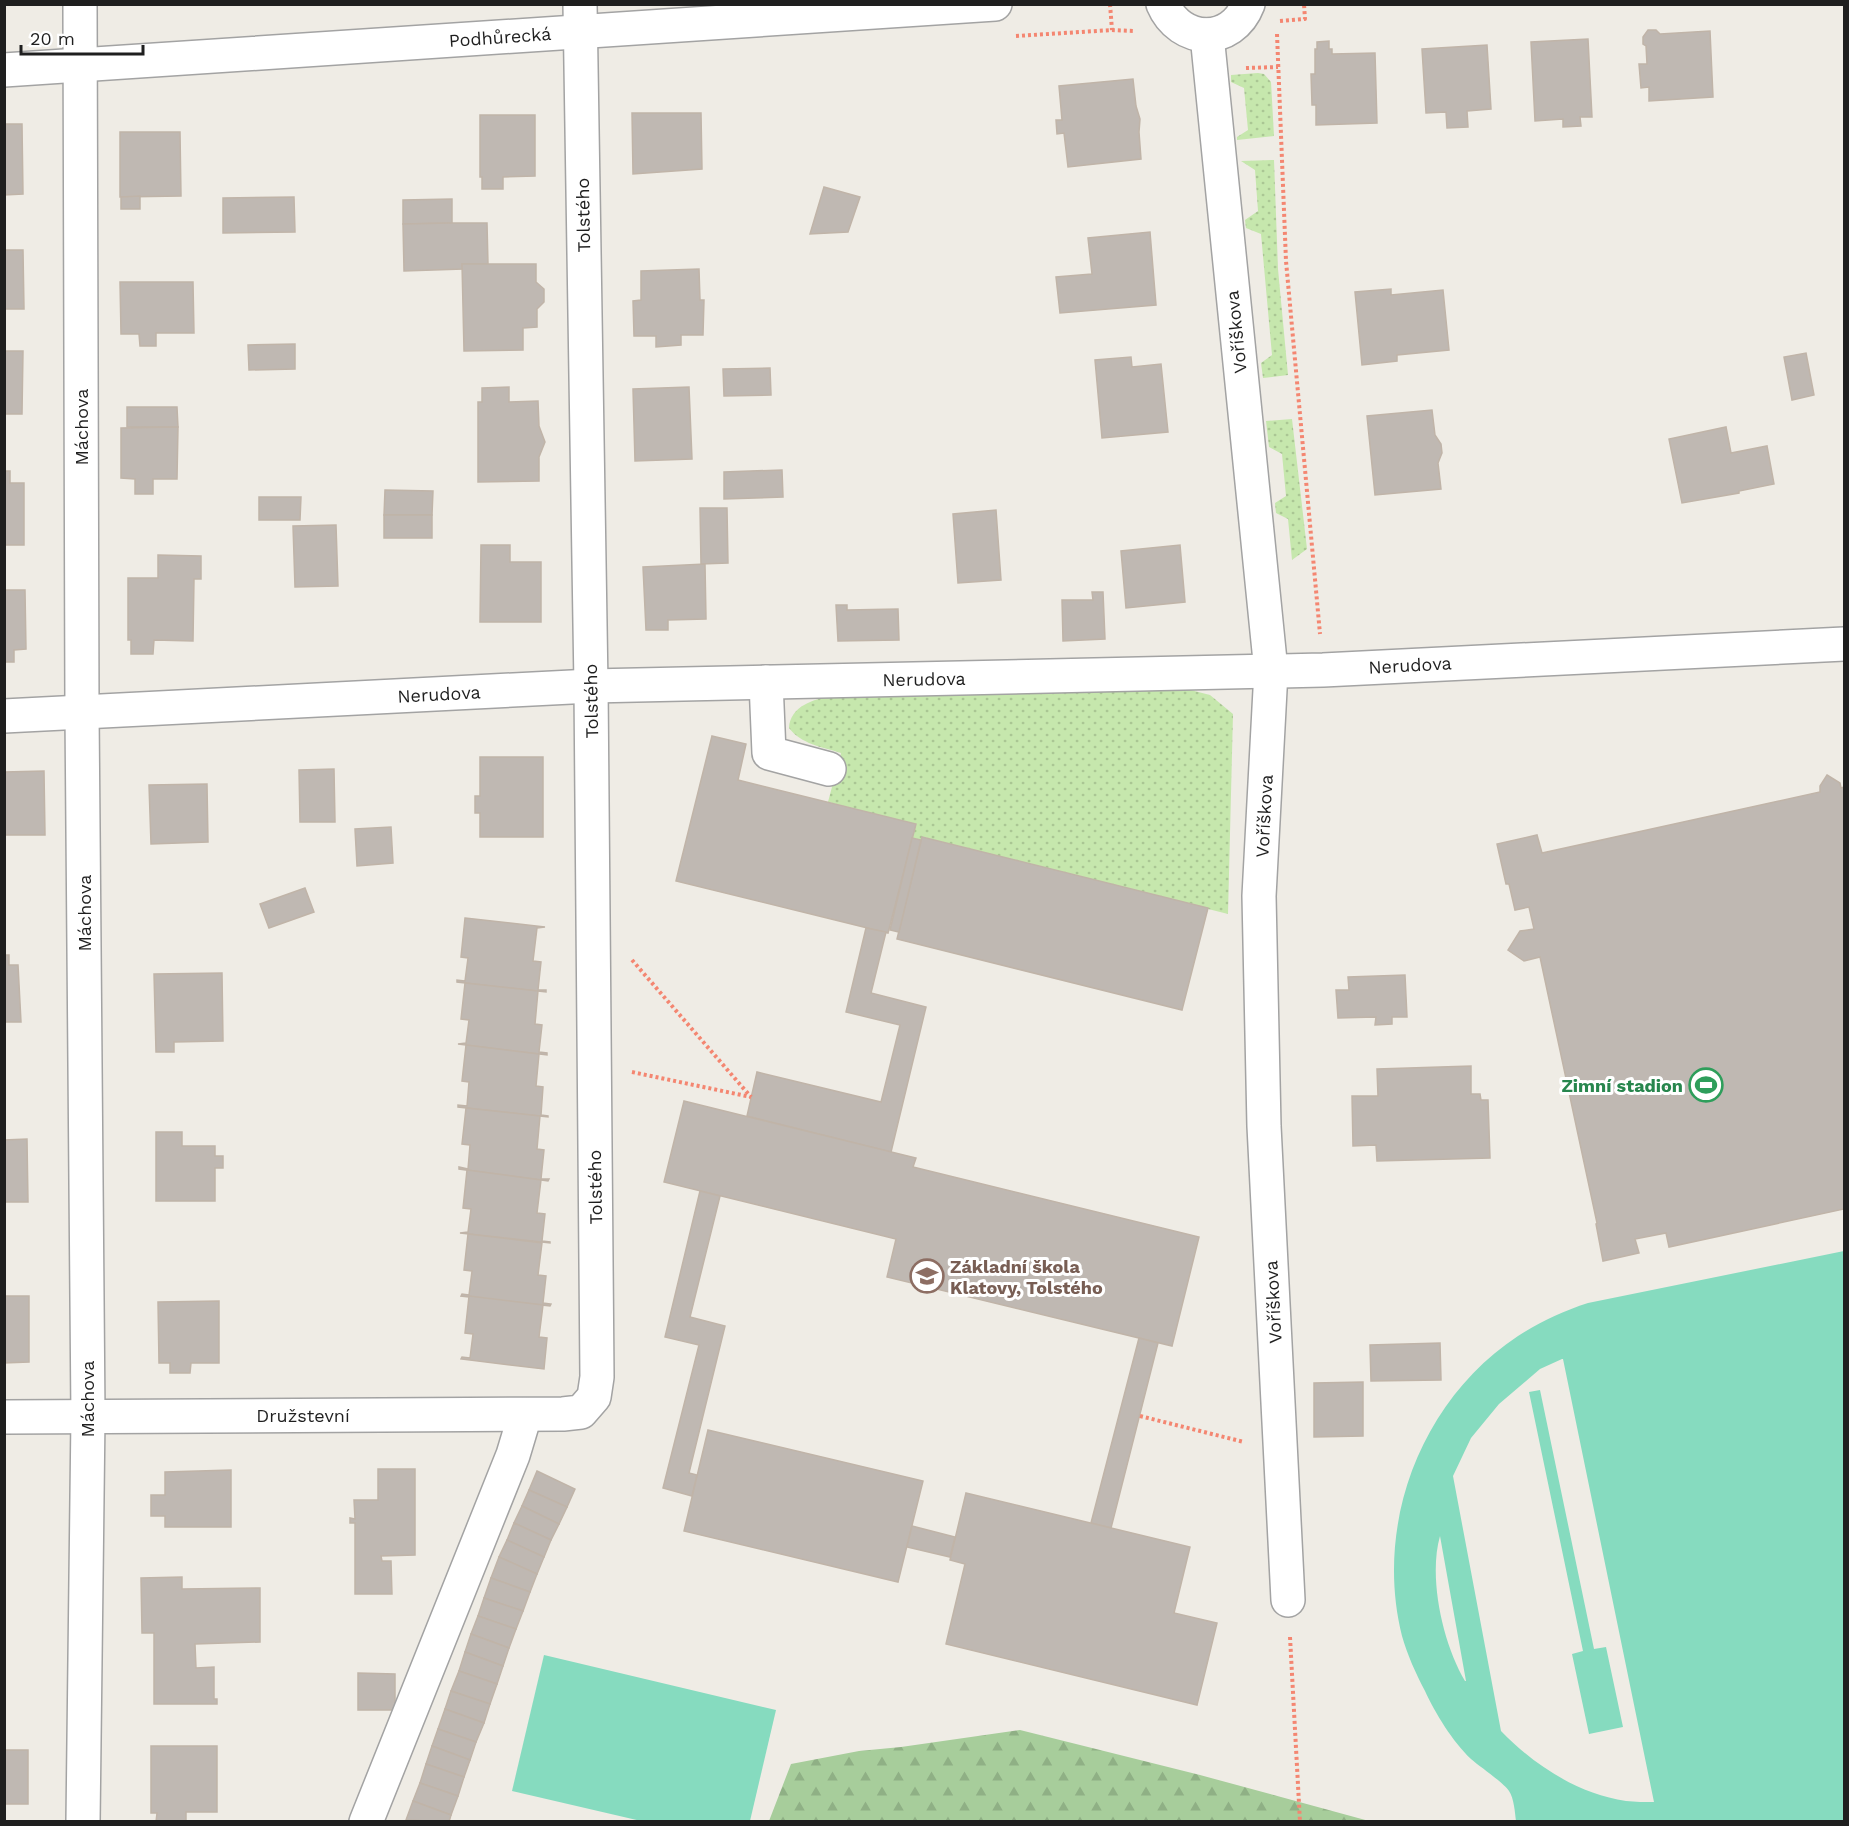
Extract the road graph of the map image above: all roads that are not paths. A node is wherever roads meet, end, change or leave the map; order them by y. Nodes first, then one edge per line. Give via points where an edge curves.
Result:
1 (80, 4) edge
2 (995, 4) edge
3 (1163, 4) edge
4 (1248, 4) edge
5 (580, 18) edge
6 (1207, 35) junction
7 (80, 66) junction
8 (4, 70) edge
9 (1845, 644) edge
10 (1271, 671) junction
11 (766, 682) junction
12 (591, 686) junction
13 (82, 712) junction
14 (4, 716) edge
15 (829, 769) dead end
16 (594, 1397) joint
17 (525, 1415) junction
18 (88, 1416) junction
19 (4, 1417) edge
20 (1288, 1600) road end
21 (83, 1821) edge
22 (366, 1821) edge

1 - 7 street, Máchova
2 - 5 street, Podhůrecká
3 - 6 street via 1182,29
4 - 6 street via 1241,18 1229,28
5 - 7 street, Podhůrecká
5 - 12 street, Tolstého
6 - 10 street, Voříškova
7 - 8 street, Podhůrecká
7 - 13 street, Máchova
9 - 10 street, Nerudova
10 - 11 street, Nerudova
10 - 20 street, Voříškova via 1259,896 1264,1126
11 - 12 street, Nerudova
11 - 15 street via 769,753
12 - 13 street, Nerudova
12 - 16 street, Tolstého via 597,1365
13 - 14 street, Nerudova
13 - 18 street, Máchova
16 - 17 street, Družstevní via 581,1412
17 - 18 street, Družstevní
17 - 22 street via 513,1455
18 - 19 street, Družstevní
18 - 21 street, Máchova

